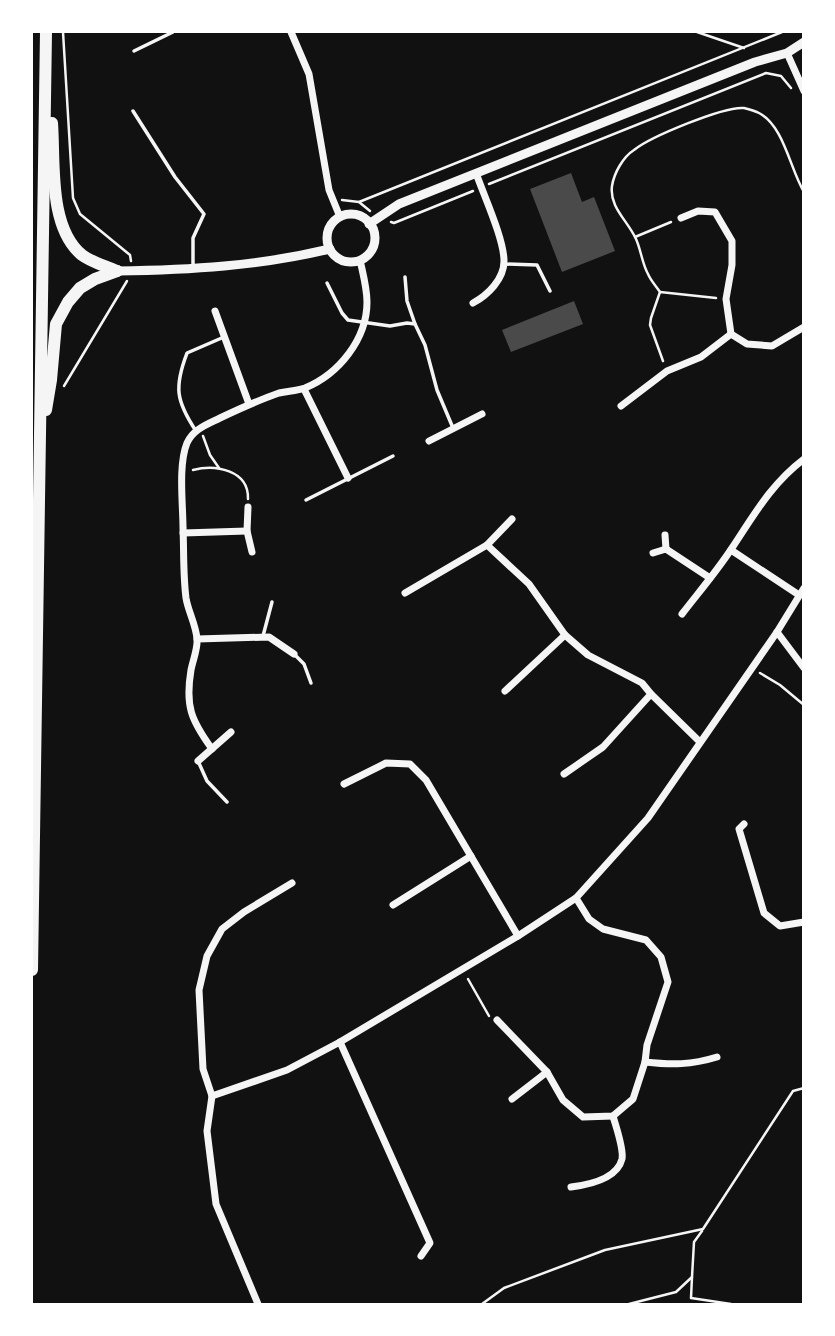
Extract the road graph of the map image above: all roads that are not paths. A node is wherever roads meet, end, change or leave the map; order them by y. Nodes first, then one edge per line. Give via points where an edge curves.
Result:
1 (46, 32) edge
2 (173, 32) edge
3 (291, 32) edge
4 (803, 42) edge
5 (134, 51) dead end
6 (788, 53) junction
7 (46, 56) junction
8 (803, 91) edge
9 (133, 111) dead end
10 (475, 173) junction
11 (341, 216) junction
12 (681, 218) road end
13 (369, 224) junction
14 (330, 249) junction
15 (360, 260) junction
16 (505, 264) junction
17 (193, 269) junction
18 (117, 271) junction
19 (405, 277) dead end
20 (327, 284) dead end
21 (550, 291) dead end
22 (473, 303) dead end
23 (215, 311) dead end
24 (365, 322) junction
25 (415, 324) junction
26 (803, 327) edge
27 (731, 334) junction
28 (225, 336) junction
29 (304, 389) junction
30 (249, 404) junction
31 (621, 406) dead end
32 (482, 414) dead end
33 (453, 428) junction
34 (196, 431) junction
35 (429, 441) dead end
36 (39, 455) junction
37 (393, 456) dead end
38 (803, 460) edge
39 (348, 478) junction
40 (306, 500) dead end
41 (248, 507) road end
42 (512, 519) dead end
43 (247, 531) junction
44 (183, 533) junction
45 (665, 535) dead end
46 (487, 545) junction
47 (666, 549) junction
48 (731, 550) junction
49 (252, 552) dead end
50 (653, 553) dead end
51 (709, 578) junction
52 (801, 591) edge
53 (405, 593) dead end
54 (272, 602) dead end
55 (682, 614) dead end
56 (776, 632) junction
57 (565, 635) junction
58 (263, 638) junction
59 (198, 639) junction
60 (294, 654) joint
61 (803, 668) edge
62 (311, 683) dead end
63 (505, 691) dead end
64 (651, 694) junction
65 (231, 732) dead end
66 (699, 742) junction
67 (212, 749) junction
68 (198, 761) joint
69 (564, 774) dead end
70 (344, 784) dead end
71 (228, 803) dead end
72 (744, 824) dead end
73 (471, 856) junction
74 (292, 883) dead end
75 (576, 898) junction
76 (393, 905) dead end
77 (803, 922) edge
78 (518, 936) junction
79 (32, 970) edge
80 (497, 1020) road end
81 (340, 1042) junction
82 (717, 1057) dead end
83 (645, 1062) junction
84 (547, 1072) junction
85 (212, 1096) junction
86 (512, 1099) dead end
87 (613, 1116) junction
88 (571, 1187) dead end
89 (421, 1256) dead end
90 (258, 1304) edge

1 - 7 highway
2 - 5 lane
3 - 11 street via 309,74 330,190
4 - 6 street
6 - 8 street
6 - 10 street via 754,62
7 - 18 highway via 59,215 70,241 83,256
7 - 36 highway
9 - 17 lane via 204,214 193,238
10 - 13 street via 400,204
10 - 16 street
11 - 13 street via 357,215
11 - 14 street via 327,234
12 - 27 street via 698,211 715,212 732,240 733,265 726,299
13 - 15 street via 374,242 370,253
14 - 15 street via 342,260
14 - 17 street via 294,258
15 - 24 street via 367,302
16 - 21 lane via 537,265
16 - 22 street via 497,283
17 - 18 street
18 - 36 highway via 80,288 56,324
19 - 25 lane
20 - 24 lane via 348,320
23 - 28 street
24 - 25 lane
24 - 29 street via 343,362
25 - 33 lane
26 - 27 street via 772,346 747,344
27 - 31 street via 701,357 667,371
28 - 30 street
28 - 34 lane via 187,353 179,373 183,412
29 - 30 street
29 - 39 street
30 - 34 street
32 - 33 street
33 - 35 street
34 - 44 street via 187,443 182,479
36 - 79 highway
37 - 39 lane
38 - 48 street via 759,505
39 - 40 lane
41 - 43 street
42 - 46 street
43 - 44 street
43 - 49 street
44 - 59 street via 186,599
45 - 47 street
46 - 53 street
46 - 57 street via 528,584
47 - 50 street
47 - 51 street
48 - 51 street
48 - 52 street
51 - 55 street
52 - 56 street
54 - 58 lane
56 - 61 street
56 - 66 street
57 - 63 street
57 - 64 street via 588,655 642,683
58 - 59 street
58 - 60 street
59 - 67 street via 189,703 197,729
60 - 62 lane via 304,664
64 - 66 street
64 - 69 street via 603,747
65 - 67 street
66 - 75 street via 648,818
67 - 68 street
68 - 71 lane via 207,781
70 - 73 street via 386,763 410,764 426,780
72 - 77 street via 739,829 764,913 779,926
73 - 76 street
73 - 78 street
74 - 85 street via 222,929 207,956 199,990 204,1069
75 - 78 street
75 - 83 street via 589,919 603,929 646,940 662,957 668,982
78 - 81 street
80 - 84 street
81 - 85 street via 287,1070
81 - 89 street via 430,1243
82 - 83 street via 674,1065
83 - 87 street via 633,1099
84 - 86 street
84 - 87 street via 563,1100 583,1117
85 - 90 street via 207,1131 216,1203
87 - 88 street via 622,1152 619,1165 606,1177

